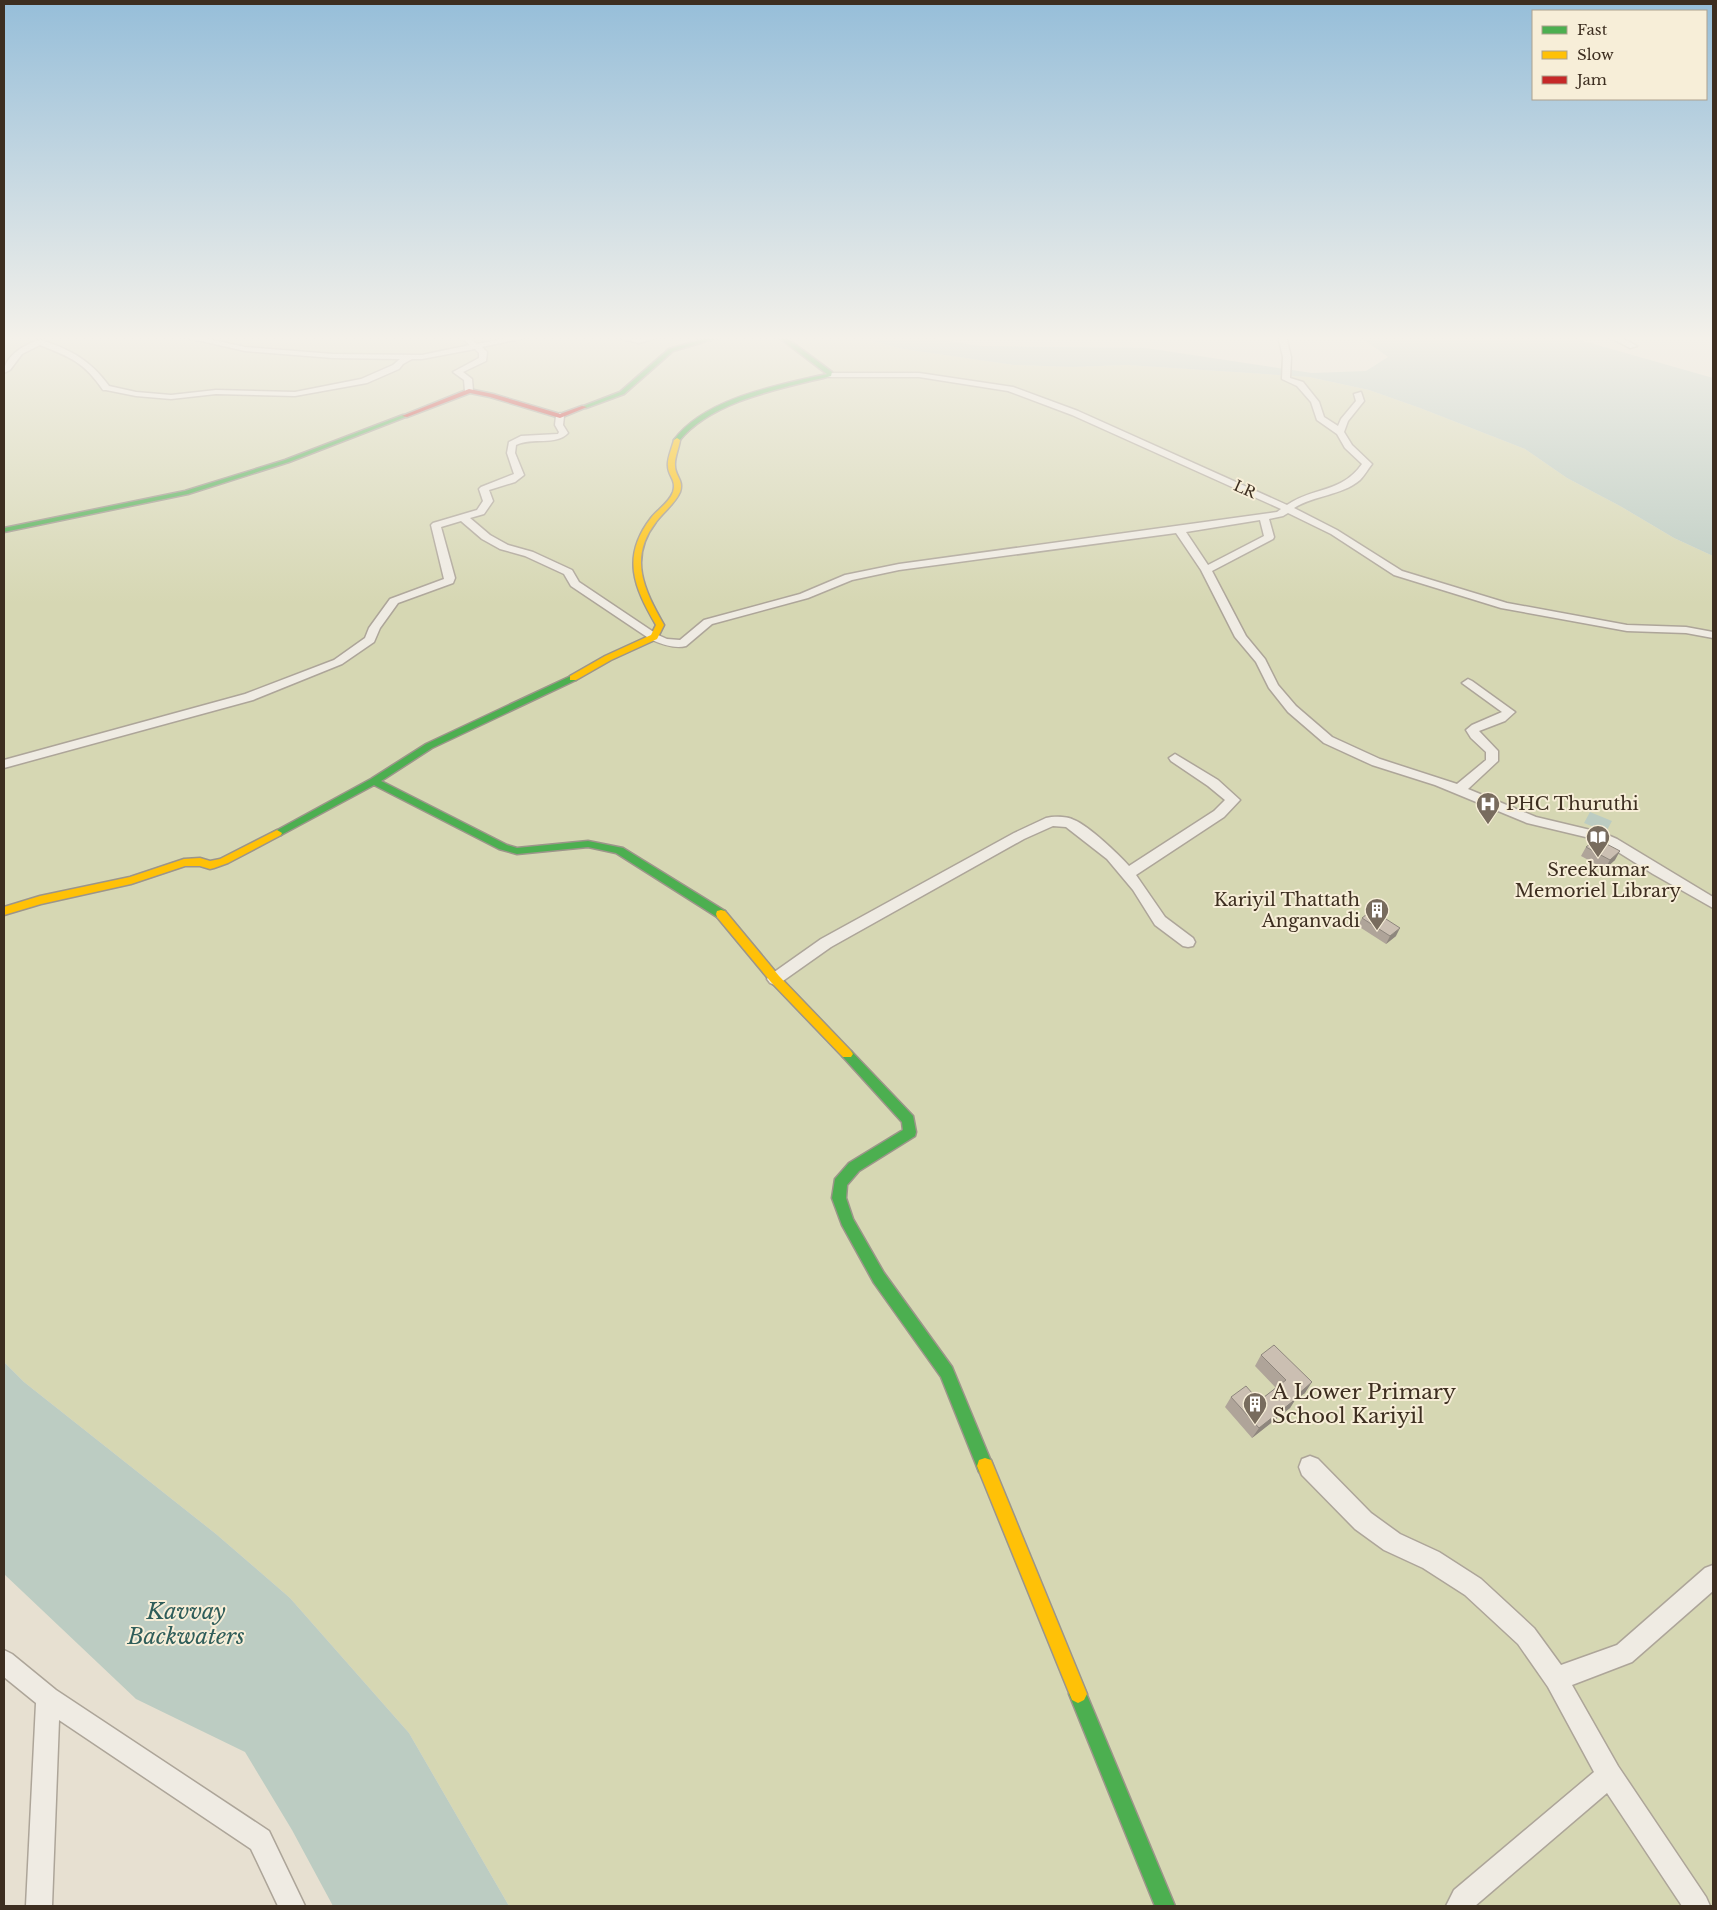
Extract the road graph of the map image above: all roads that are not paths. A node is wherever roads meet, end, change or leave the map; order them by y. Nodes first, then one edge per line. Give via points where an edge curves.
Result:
1 (380, 425) edge
2 (561, 425) edge
3 (693, 425) edge
4 (1102, 425) edge
5 (1330, 425) edge
6 (1342, 425) edge
7 (1340, 432) junction
8 (1288, 508) junction
9 (1264, 516) junction
10 (463, 517) junction
11 (1305, 517) junction
12 (1291, 523) dead end
13 (1179, 529) junction
14 (4, 530) edge
15 (1206, 570) junction
16 (1713, 635) edge
17 (654, 636) junction
18 (1468, 683) dead end
19 (1175, 758) dead end
20 (4, 764) edge
21 (374, 781) junction
22 (1458, 790) junction
23 (1127, 874) junction
24 (1713, 902) edge
25 (4, 911) edge
26 (1188, 942) dead end
27 (775, 979) junction
28 (1310, 1467) dead end
29 (1713, 1576) edge
30 (4, 1662) edge
31 (1556, 1678) junction
32 (48, 1698) junction
33 (1609, 1775) junction
34 (39, 1906) edge
35 (292, 1906) edge
36 (1165, 1906) edge
37 (1459, 1906) edge
38 (1697, 1906) edge

1 - 14 street via 287,462 186,493
2 - 10 street via 564,433 560,436 530,437 512,444 520,475 484,489 488,501 485,508
3 - 17 street via 680,434 675,443 671,467 678,476 677,488 670,502 648,528 639,556 637,572 640,586 660,625
4 - 8 street, LR
5 - 7 street
6 - 7 street
7 - 8 street, LR via 1348,446 1367,464 1357,478 1338,489 1299,501
8 - 9 street, LR via 1280,514
8 - 11 street, LR
9 - 13 street, LR
9 - 15 street via 1269,537
10 - 17 street via 486,537 504,547 568,572 575,584
10 - 20 street via 436,525 449,580 394,601 370,640 338,662 249,696
11 - 12 street
11 - 16 street, LR via 1398,573 1496,603 1627,628 1686,630
13 - 15 street
13 - 17 street, LR via 899,567 849,577 804,596 708,622 682,644 665,642
15 - 22 street via 1241,637 1292,709 1328,740 1376,762
17 - 21 street via 568,681 429,746
18 - 22 street via 1509,712 1502,719 1472,730 1492,751 1492,761
19 - 23 street via 1232,800 1219,814
21 - 25 street via 224,861 210,865 184,863 131,880
21 - 27 street via 503,847 517,851 588,844 619,850 723,915
22 - 24 street via 1532,820 1612,842
23 - 26 street via 1160,921
23 - 27 street via 1112,856 1070,823 1051,821 826,943
27 - 36 street via 908,1120 910,1132 848,1172 838,1185 838,1196 850,1232 947,1372
28 - 31 street via 1370,1526 1392,1542 1431,1560 1474,1587 1526,1636
29 - 31 street via 1624,1654
30 - 32 street
31 - 33 street
32 - 34 street
32 - 35 street via 260,1840
33 - 37 street
33 - 38 street

